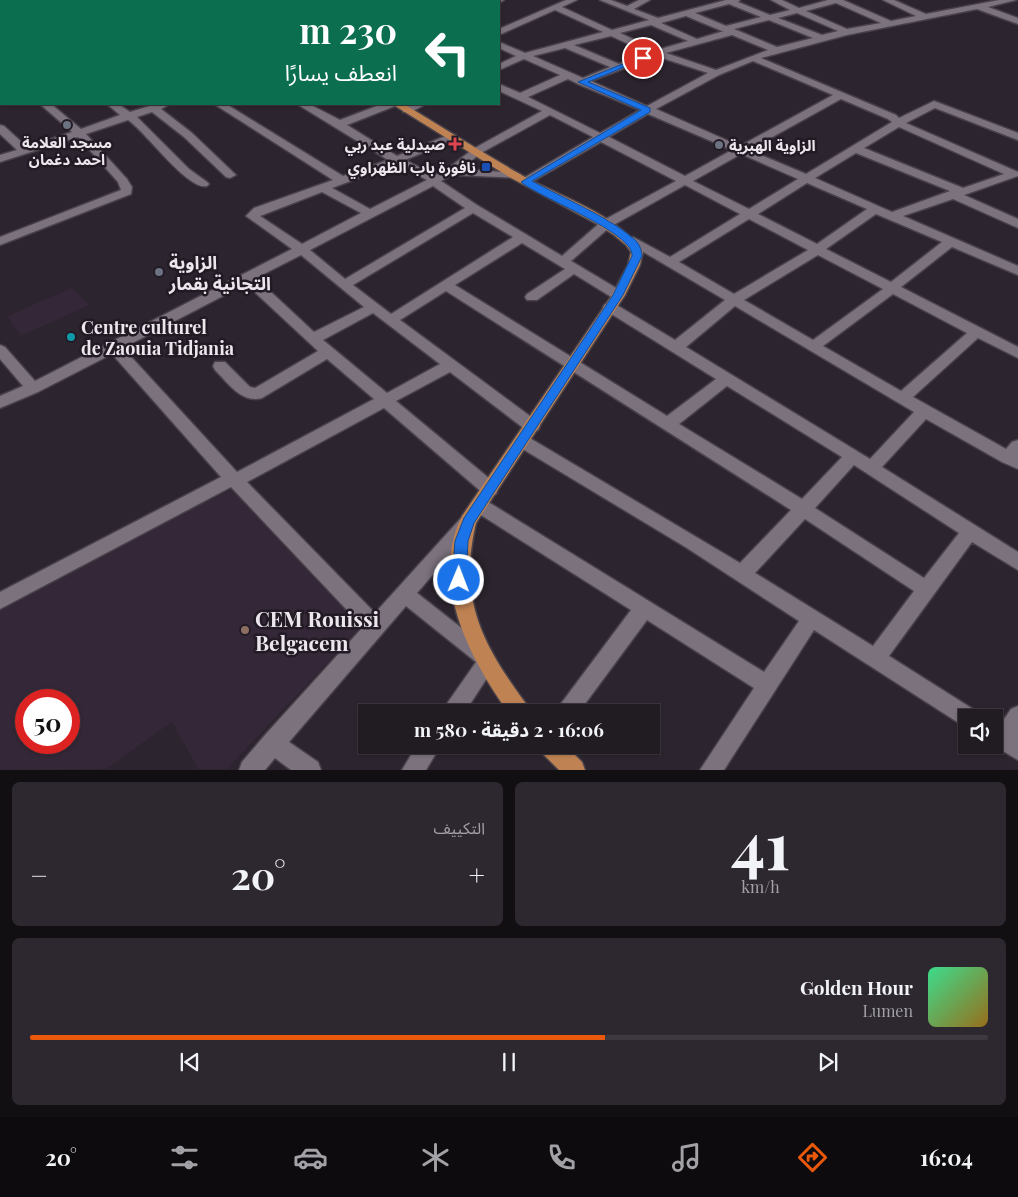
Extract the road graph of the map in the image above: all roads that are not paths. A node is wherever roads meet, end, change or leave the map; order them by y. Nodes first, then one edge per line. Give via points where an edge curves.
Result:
1 (573, 0) edge
2 (604, 0) edge
3 (646, 0) edge
4 (695, 0) edge
5 (775, 0) edge
6 (837, 0) edge
7 (886, 0) edge
8 (970, 0) edge
9 (1012, 0) edge
10 (733, 1) edge
11 (712, 6) junction
12 (980, 6) junction
13 (555, 8) junction
14 (627, 9) junction
15 (799, 9) junction
16 (687, 13) junction
17 (926, 17) junction
18 (769, 18) junction
19 (1018, 21) edge
20 (655, 22) junction
21 (889, 23) junction
22 (729, 30) junction
23 (500, 32) edge
24 (846, 32) junction
25 (613, 33) junction
26 (821, 38) junction
27 (696, 42) junction
28 (566, 44) junction
29 (500, 45) edge
30 (776, 50) junction
31 (656, 53) junction
32 (523, 56) junction
33 (753, 58) junction
34 (500, 67) edge
35 (616, 67) junction
36 (716, 72) junction
37 (568, 75) junction
38 (581, 82) junction
39 (500, 88) edge
40 (841, 95) junction
41 (520, 97) junction
42 (46, 105) edge
43 (114, 105) edge
44 (157, 105) edge
45 (221, 105) edge
46 (306, 105) edge
47 (354, 105) edge
48 (388, 105) edge
49 (408, 106) edge
50 (647, 110) junction
51 (550, 111) junction
52 (368, 113) junction
53 (130, 116) junction
54 (898, 123) junction
55 (339, 124) junction
56 (0, 128) edge
57 (80, 133) junction
58 (452, 137) junction
59 (1018, 137) edge
60 (600, 138) junction
61 (856, 149) junction
62 (476, 151) junction
63 (742, 151) junction
64 (25, 152) junction
65 (0, 159) edge
66 (396, 160) junction
67 (450, 172) junction
68 (1016, 174) edge
69 (230, 175) dead end
70 (521, 179) junction
71 (807, 179) junction
72 (433, 180) junction
73 (342, 181) junction
74 (683, 182) junction
75 (203, 184) dead end
76 (322, 188) junction
77 (957, 193) junction
78 (473, 208) junction
79 (875, 209) junction
80 (369, 213) junction
81 (750, 214) junction
82 (892, 216) junction
83 (606, 224) junction
84 (1018, 224) edge
85 (522, 237) junction
86 (0, 240) edge
87 (629, 240) junction
88 (950, 242) junction
89 (301, 249) junction
90 (818, 249) junction
91 (563, 261) junction
92 (670, 262) junction
93 (575, 268) junction
94 (1018, 271) edge
95 (247, 277) junction
96 (344, 285) junction
97 (445, 285) junction
98 (892, 288) junction
99 (532, 297) dead end
100 (734, 300) junction
101 (614, 301) junction
102 (374, 307) junction
103 (390, 320) junction
104 (977, 332) junction
105 (313, 339) junction
106 (114, 347) junction
107 (676, 347) junction
108 (813, 347) junction
109 (0, 350) edge
110 (328, 352) junction
111 (1018, 353) edge
112 (451, 365) junction
113 (573, 365) junction
114 (220, 366) dead end
115 (728, 378) junction
116 (32, 388) junction
117 (902, 398) junction
118 (386, 400) junction
119 (0, 402) edge
120 (924, 411) junction
121 (668, 424) junction
122 (527, 434) junction
123 (853, 456) junction
124 (1015, 456) edge
125 (871, 468) junction
126 (235, 479) junction
127 (490, 489) junction
128 (479, 505) junction
129 (802, 508) junction
130 (468, 521) junction
131 (970, 531) junction
132 (1018, 562) edge
133 (742, 574) junction
134 (926, 589) junction
135 (404, 594) junction
136 (0, 601) edge
137 (644, 608) junction
138 (811, 619) junction
139 (375, 626) junction
140 (876, 658) junction
141 (483, 659) junction
142 (766, 684) junction
143 (458, 704) edge
144 (514, 704) edge
145 (573, 704) edge
146 (958, 711) edge
147 (1018, 716) edge
148 (1005, 740) edge
149 (273, 743) junction
150 (424, 754) edge
151 (558, 754) edge
152 (572, 769) edge
153 (250, 770) edge
154 (310, 770) edge
155 (413, 770) edge
156 (711, 770) edge

1 - 13 street
2 - 14 street
3 - 14 street
4 - 11 street
5 - 15 street
6 - 15 street
6 - 21 street
7 - 17 street
8 - 12 street
9 - 12 street
10 - 11 street
10 - 18 street
11 - 16 street
12 - 17 street
12 - 19 street
13 - 23 street
13 - 25 street
14 - 20 street
15 - 18 street
15 - 24 street
16 - 20 street
16 - 22 street
17 - 21 street
18 - 22 street
18 - 26 street
20 - 25 street
20 - 27 street
21 - 24 street
22 - 27 street
22 - 30 street
24 - 26 street
25 - 28 street
25 - 31 street
26 - 30 street
27 - 31 street
28 - 32 street
28 - 35 street
29 - 32 street
30 - 33 street
31 - 35 street
31 - 36 street
32 - 34 street
32 - 37 street
33 - 36 street
33 - 40 street
35 - 38 street
36 - 50 street
37 - 38 street
37 - 41 street
38 - 50 street
39 - 41 street
40 - 54 street via 892,117
40 - 63 street
41 - 51 street
42 - 57 street
43 - 53 street
44 - 53 street
44 - 69 street
45 - 73 street
46 - 55 street
47 - 52 street
48 - 52 street
49 - 58 main road
50 - 60 street
50 - 63 street
51 - 60 street
51 - 62 street
52 - 55 street
53 - 57 street
53 - 75 street via 185,171
54 - 59 street via 934,104
54 - 61 street
54 - 68 street
55 - 66 street
56 - 64 street
57 - 64 street
57 - 86 street via 122,181 127,192
58 - 62 main road
58 - 66 street
60 - 70 street
60 - 74 street
61 - 71 street
61 - 77 street
62 - 67 street
62 - 70 main road
63 - 71 street
63 - 74 street
64 - 65 street
66 - 72 street
66 - 73 street
67 - 70 street
67 - 72 street
68 - 77 street
70 - 83 main road
71 - 79 street
71 - 81 street
72 - 78 street
72 - 80 street
73 - 76 street
74 - 81 street
74 - 83 street
76 - 80 street
76 - 89 street via 253,214 259,222
77 - 82 street
77 - 84 street
78 - 85 street
78 - 96 street
79 - 82 street
79 - 90 street
80 - 89 street
81 - 90 street
81 - 92 street
82 - 88 street
83 - 87 main road
83 - 91 street
85 - 91 street
85 - 97 street
87 - 92 street
87 - 101 main road via 636,247 637,256
88 - 94 street
88 - 98 street
89 - 95 street
89 - 96 street
90 - 98 street
90 - 100 street
91 - 93 street
92 - 100 street
93 - 99 street
93 - 101 street
95 - 105 street
95 - 106 street
96 - 102 street
97 - 103 street
97 - 113 street
98 - 104 street
98 - 108 street
100 - 107 street
100 - 108 street
101 - 107 street
101 - 113 main road
102 - 103 street
102 - 105 street
103 - 112 street
104 - 111 street
104 - 117 street
105 - 110 street
106 - 116 street
106 - 126 street
107 - 115 street
108 - 117 street
109 - 116 street
110 - 114 street via 257,394 246,391
110 - 118 street
112 - 118 street
112 - 122 street
113 - 121 street
113 - 122 main road
115 - 121 street
115 - 123 street
116 - 119 street
117 - 120 street
118 - 126 street
118 - 127 street
120 - 124 street
120 - 125 street
121 - 129 street
122 - 127 main road
122 - 133 street
123 - 125 street
123 - 129 street
125 - 131 street
126 - 136 street
126 - 139 street
127 - 128 main road
128 - 130 main road
128 - 137 street
129 - 133 street
129 - 134 street
130 - 135 street
130 - 141 main road via 462,541 459,580 464,609
131 - 132 street
131 - 134 street
133 - 138 street
134 - 140 street
135 - 139 street
135 - 141 street
137 - 142 street
137 - 145 street
138 - 140 street
138 - 142 street
139 - 149 street
140 - 146 street
141 - 143 street
141 - 144 main road
142 - 156 street
147 - 148 street
149 - 153 street
149 - 154 street
150 - 155 street
151 - 152 main road

